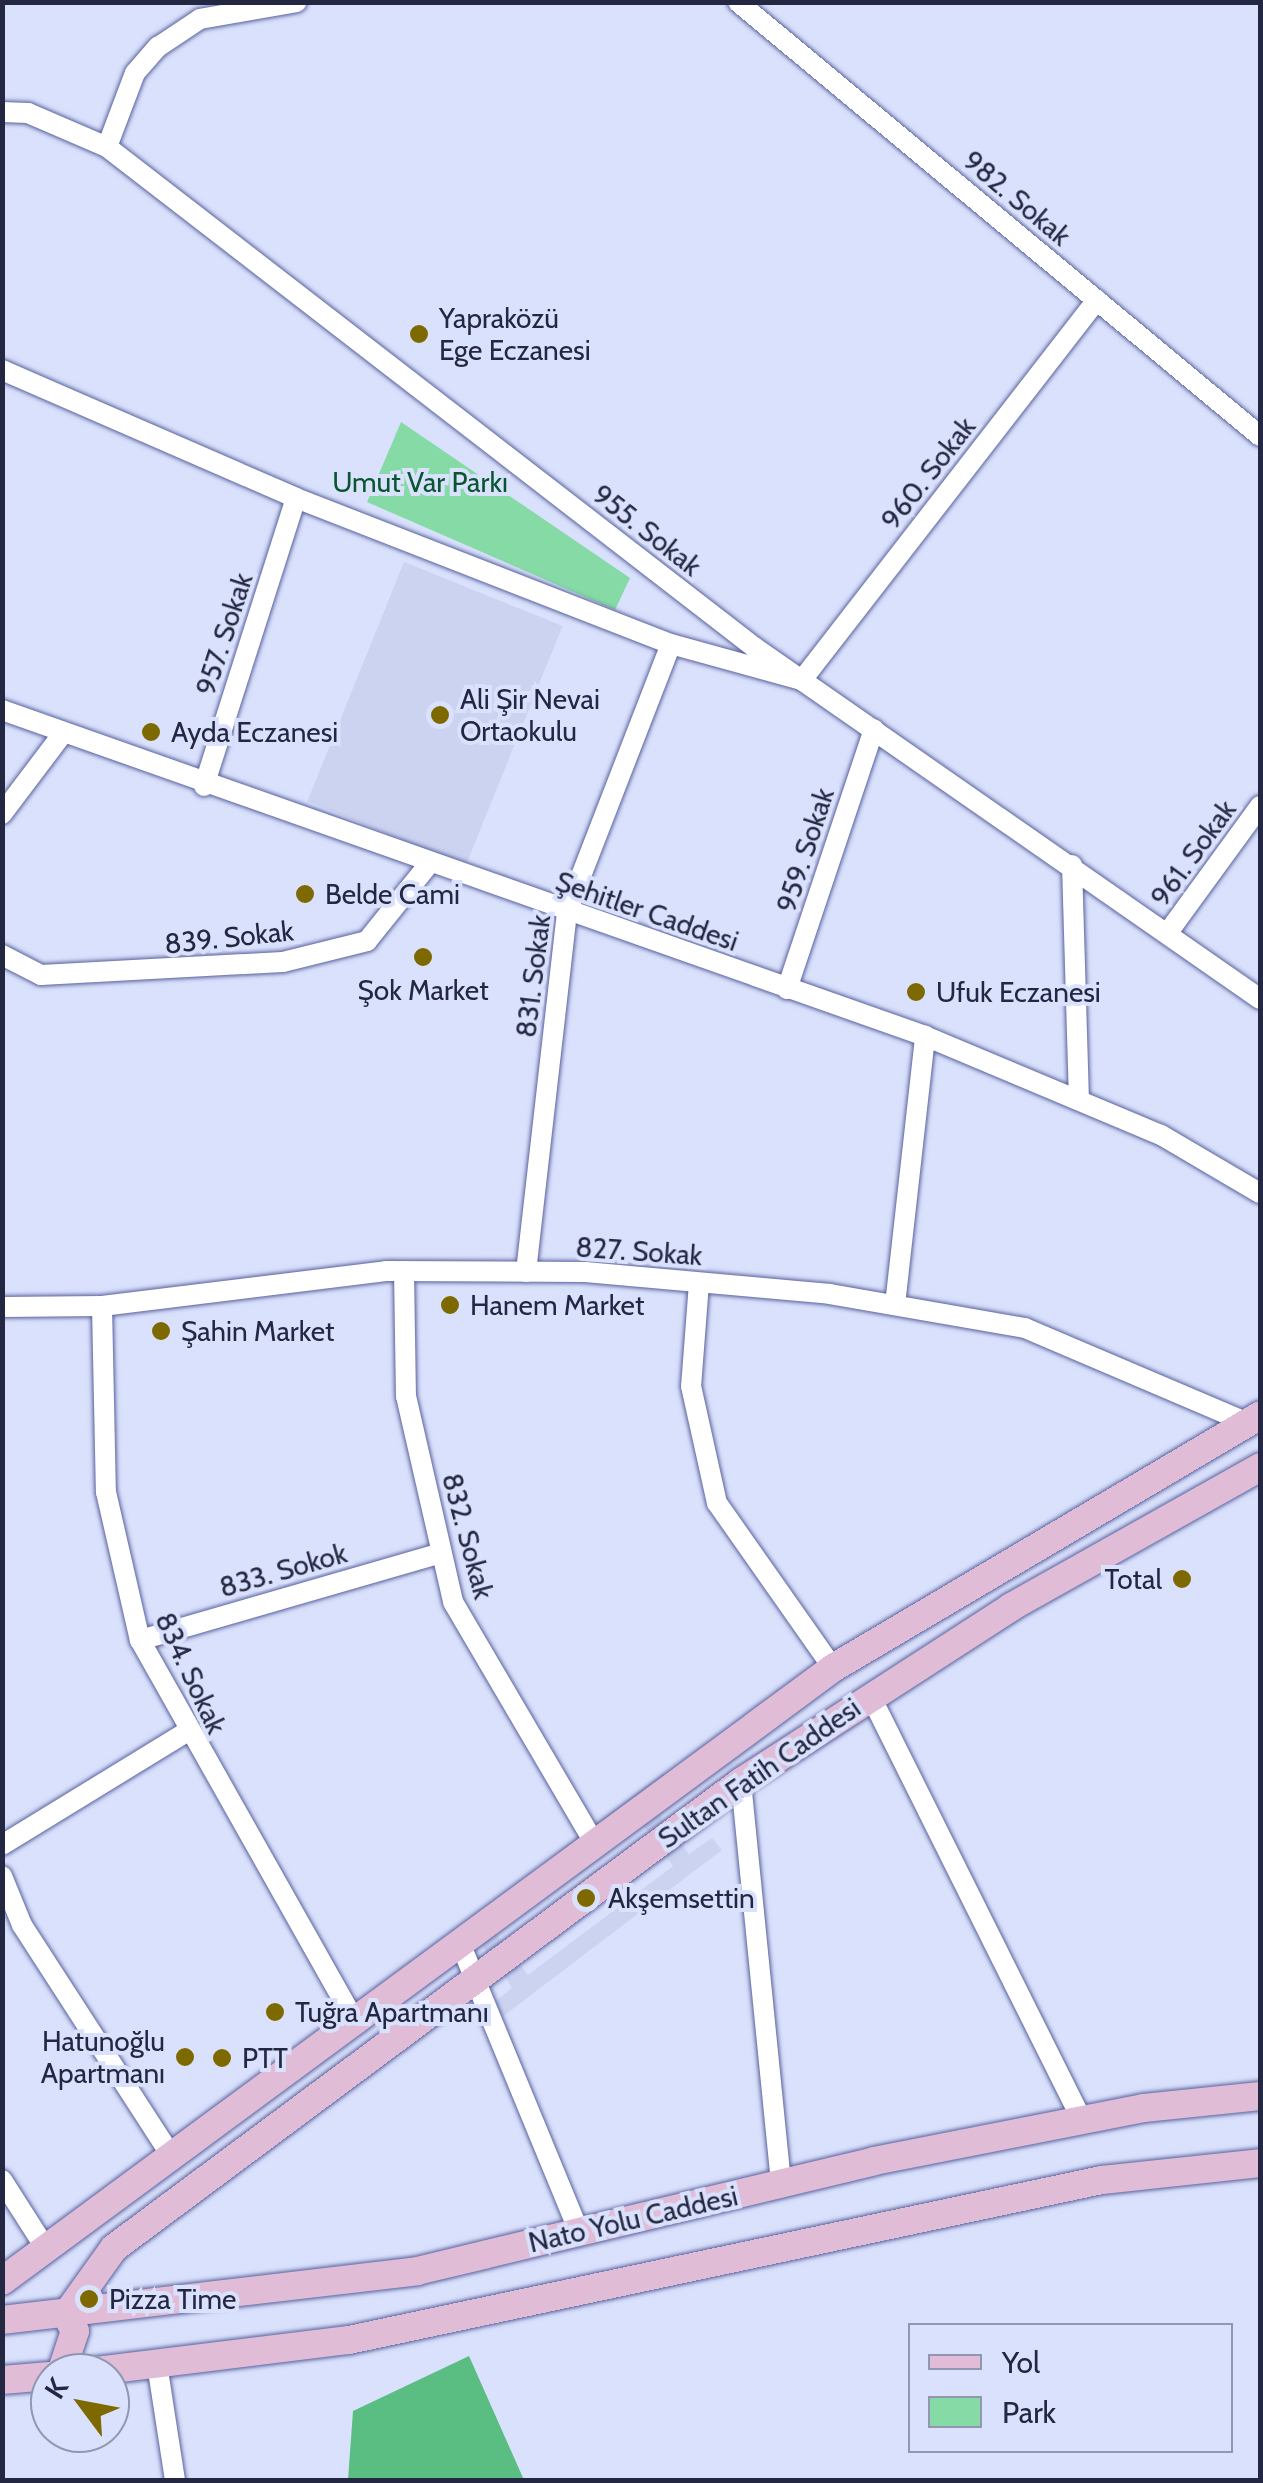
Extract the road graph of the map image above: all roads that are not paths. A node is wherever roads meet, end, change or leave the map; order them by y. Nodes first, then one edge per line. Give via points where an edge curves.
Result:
1 (297, 2) edge
2 (738, 2) edge
3 (230, 7) edge
4 (2, 112) edge
5 (106, 147) junction
6 (1097, 300) junction
7 (2, 370) edge
8 (1260, 435) edge
9 (296, 498) junction
10 (671, 644) junction
11 (802, 680) junction
12 (2, 710) edge
13 (874, 729) junction
14 (61, 736) junction
15 (204, 786) junction
16 (1260, 806) edge
17 (2, 814) edge
18 (428, 864) junction
19 (1072, 865) junction
20 (567, 912) junction
21 (1169, 931) junction
22 (2, 955) edge
23 (788, 988) junction
24 (1260, 999) edge
25 (925, 1036) junction
26 (1078, 1097) junction
27 (1260, 1193) edge
28 (404, 1272) junction
29 (526, 1272) junction
30 (699, 1283) junction
31 (895, 1305) junction
32 (102, 1306) junction
33 (2, 1307) edge
34 (1256, 1419) edge
35 (1260, 1467) edge
36 (441, 1553) junction
37 (140, 1640) junction
38 (833, 1668) junction
39 (870, 1694) junction
40 (186, 1733) junction
41 (741, 1782) junction
42 (593, 1842) junction
43 (2, 1844) edge
44 (3, 1877) edge
45 (460, 1943) junction
46 (476, 1982) junction
47 (356, 2024) junction
48 (1260, 2096) edge
49 (1082, 2120) junction
50 (171, 2155) junction
51 (1260, 2163) edge
52 (2, 2180) edge
53 (781, 2184) junction
54 (579, 2232) junction
55 (43, 2244) junction
56 (2, 2281) edge
57 (66, 2315) junction
58 (2, 2320) edge
59 (68, 2353) edge
60 (157, 2364) junction
61 (130, 2367) edge
62 (30, 2378) edge
63 (2, 2380) edge
64 (175, 2480) edge

1 - 3 street
2 - 6 street, 982. Sokak
3 - 5 street via 158,47 135,73
4 - 5 street, 955. Sokak via 28,113
5 - 11 street, 955. Sokak
6 - 8 street, 982. Sokak
6 - 11 street, 960. Sokak
7 - 9 street
9 - 10 street
9 - 15 street, 957. Sokak
10 - 11 street
10 - 20 street, 831. Sokak
11 - 13 street, 955. Sokak
12 - 14 street, Şehitler Caddesi
13 - 19 street, 955. Sokak
13 - 23 street, 959. Sokak
14 - 15 street, Şehitler Caddesi
14 - 17 street
15 - 18 street, Şehitler Caddesi
16 - 21 street, 961. Sokak
18 - 20 street, Şehitler Caddesi
18 - 22 street, 839. Sokak via 367,941 283,962 42,974
19 - 21 street, 955. Sokak
19 - 26 street
20 - 23 street, Şehitler Caddesi
20 - 29 street, 831. Sokak
21 - 24 street, 955. Sokak
23 - 25 street, Şehitler Caddesi
25 - 26 street, Şehitler Caddesi
25 - 31 street
26 - 27 street, Şehitler Caddesi
28 - 29 street, 827. Sokak
28 - 32 street, 827. Sokak
28 - 36 street, 832. Sokak via 406,1396
29 - 30 street, 827. Sokak
30 - 31 street, 827. Sokak
30 - 38 street via 691,1386 717,1503
31 - 34 street, 827. Sokak via 1025,1328
32 - 33 street, 827. Sokak
32 - 37 street, 834. Sokak via 106,1492
34 - 38 main road, Sultan Fatih Caddesi
35 - 39 main road, Sultan Fatih Caddesi
36 - 37 street, 833. Sokok
36 - 42 street, 832. Sokak via 453,1602
37 - 40 street, 834. Sokak
38 - 42 main road, Sultan Fatih Caddesi
39 - 41 main road, Sultan Fatih Caddesi
39 - 49 street
40 - 43 street
40 - 47 street, 834. Sokak
41 - 46 main road, Sultan Fatih Caddesi
41 - 53 street
42 - 45 main road, Sultan Fatih Caddesi
44 - 50 street via 22,1925
45 - 46 street
45 - 47 main road, Sultan Fatih Caddesi
46 - 54 street
46 - 57 main road, Sultan Fatih Caddesi via 114,2248
47 - 50 main road, Sultan Fatih Caddesi
48 - 49 main road, Nato Yolu Caddesi
49 - 53 main road, Nato Yolu Caddesi
50 - 55 main road, Sultan Fatih Caddesi
51 - 60 main road via 1102,2180 350,2340
52 - 55 street
53 - 54 main road, Nato Yolu Caddesi
54 - 57 main road, Nato Yolu Caddesi via 416,2271
55 - 56 main road, Sultan Fatih Caddesi
57 - 58 main road, Nato Yolu Caddesi
57 - 59 main road via 76,2330
60 - 61 main road
60 - 64 street
62 - 63 main road

